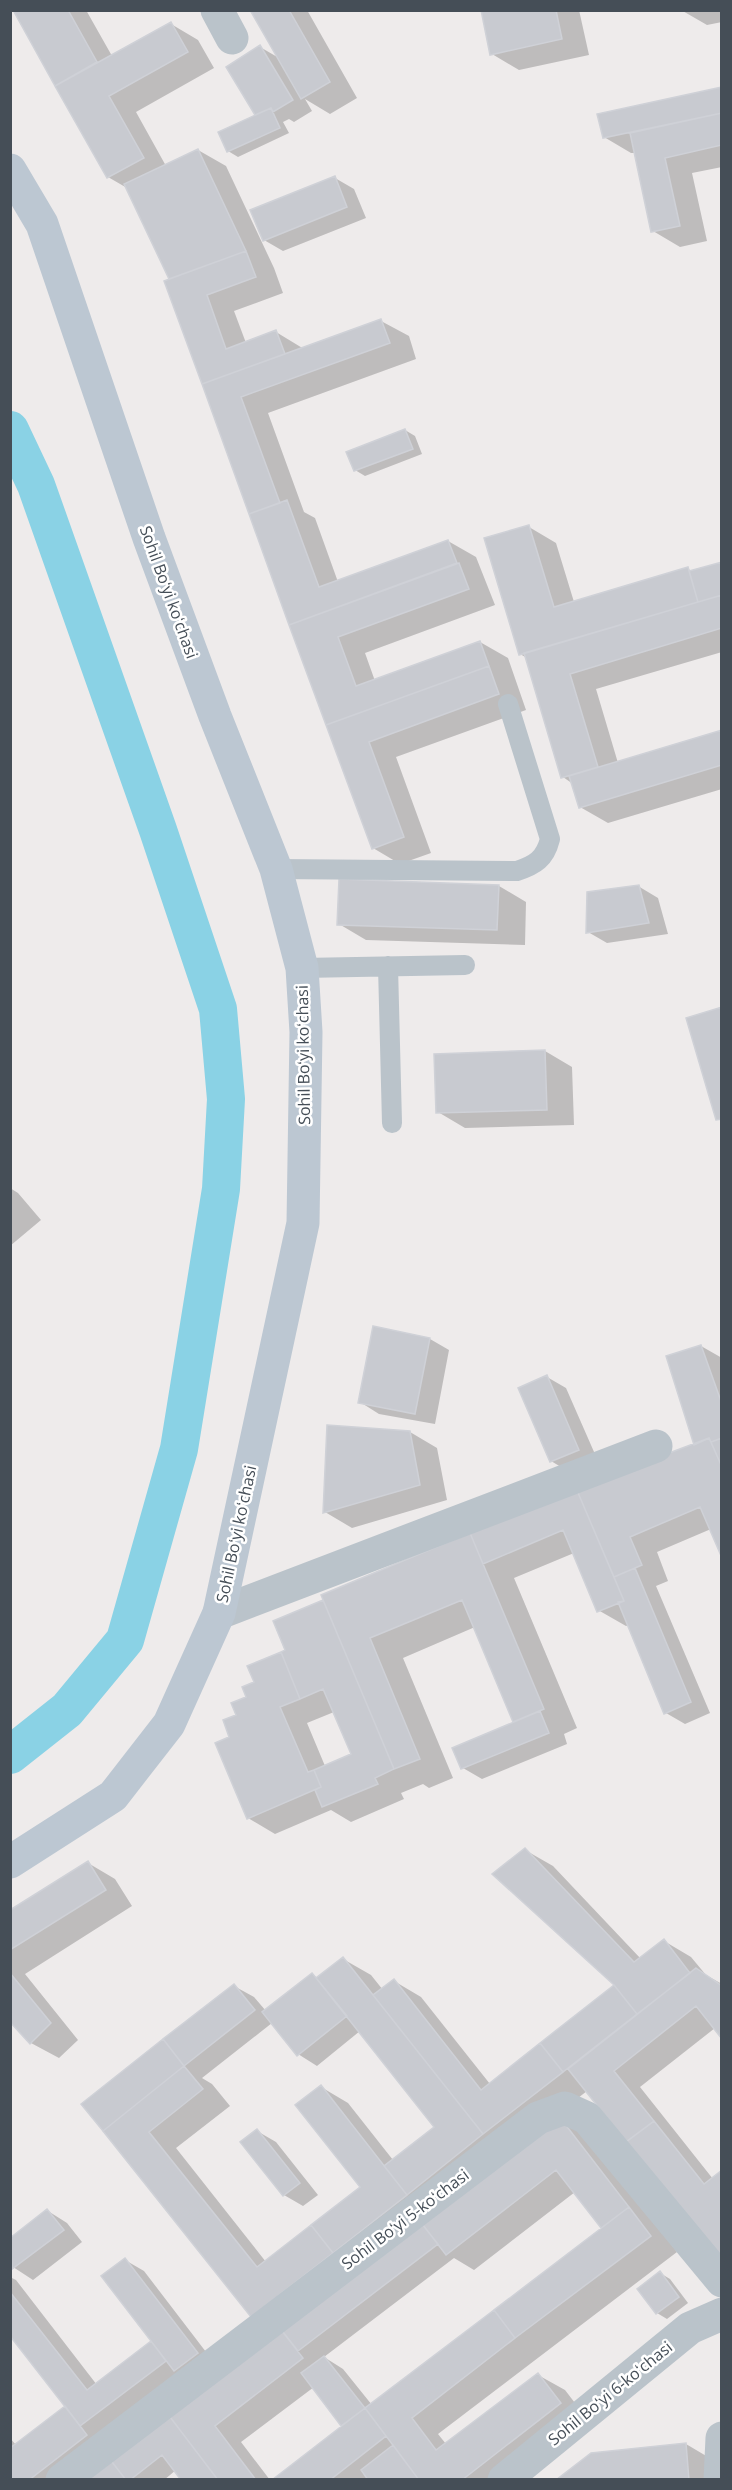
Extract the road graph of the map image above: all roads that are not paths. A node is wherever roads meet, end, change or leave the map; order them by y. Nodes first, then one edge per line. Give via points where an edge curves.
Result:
1 (10, 170) edge
2 (508, 704) dead end
3 (276, 869) junction
4 (465, 965) dead end
5 (388, 966) junction
6 (302, 968) junction
7 (392, 1123) dead end
8 (656, 1446) dead end
9 (219, 1613) junction
10 (10, 1862) edge
11 (722, 2281) edge
12 (722, 2314) edge
13 (722, 2438) edge
14 (62, 2480) edge
15 (504, 2480) edge
16 (720, 2480) edge

1 - 3 main road, Sohil Boʻyi koʻchasi via 42,224 149,538
2 - 3 lane via 550,840 547,852 535,865 517,871
3 - 6 main road, Sohil Boʻyi koʻchasi
4 - 5 lane
5 - 6 lane
5 - 7 lane
6 - 9 main road, Sohil Boʻyi koʻchasi via 306,1032 303,1223
8 - 9 street
9 - 10 main road, Sohil Boʻyi koʻchasi via 169,1724 113,1796
11 - 14 street, Sohil Boʻyi 5-koʻchasi via 587,2118 566,2108 538,2118
12 - 15 street, Sohil Boʻyi 6-koʻchasi via 690,2328
13 - 16 street

